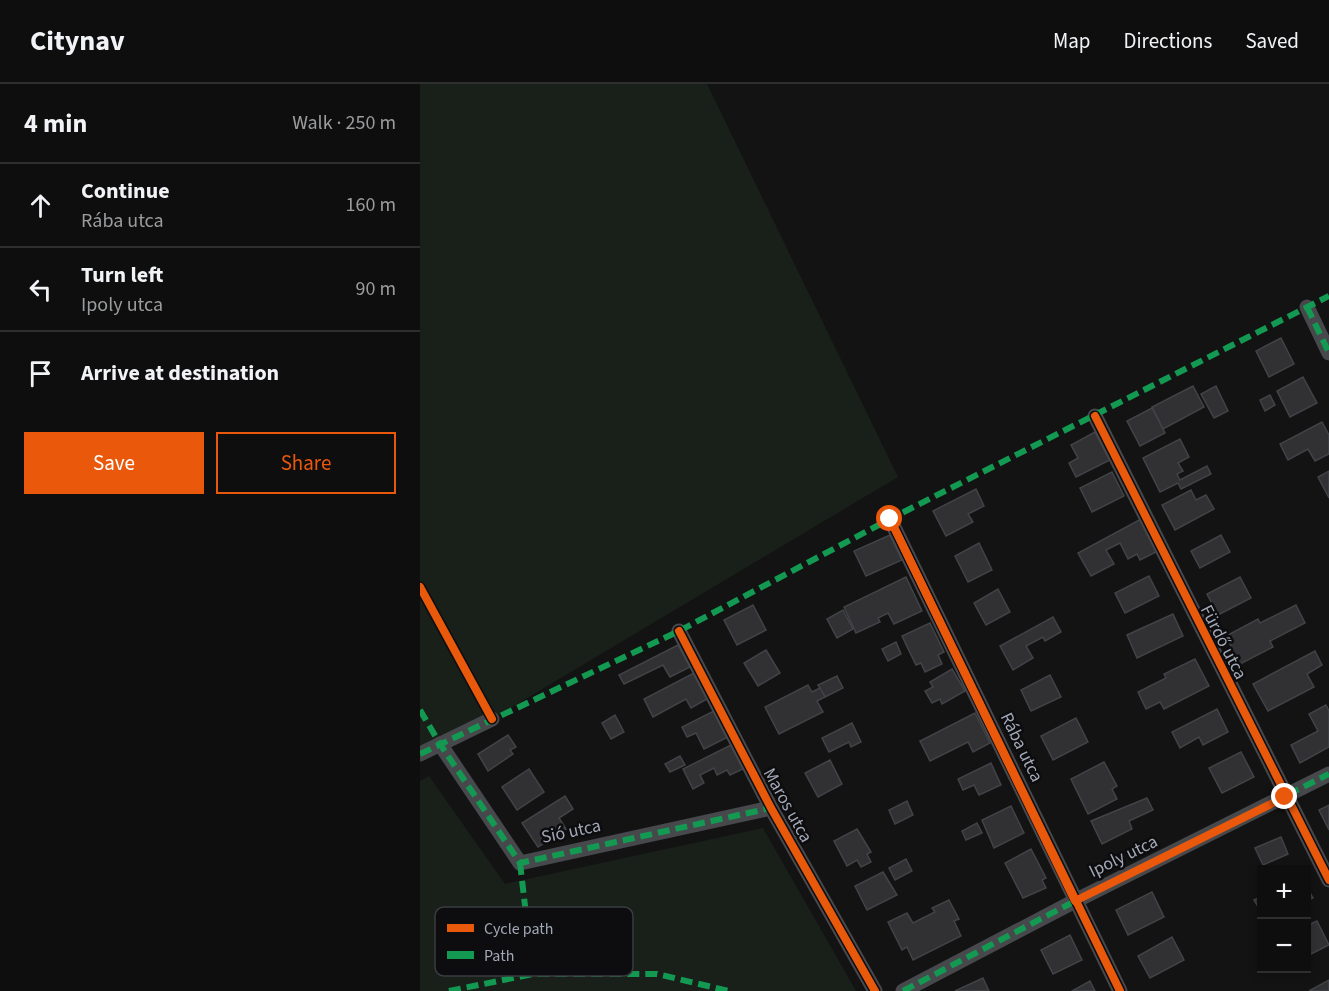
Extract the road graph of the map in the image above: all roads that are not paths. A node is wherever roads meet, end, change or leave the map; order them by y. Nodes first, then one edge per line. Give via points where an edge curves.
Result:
1 (1307, 307) dead end
2 (1329, 353) edge
3 (1095, 416) dead end
4 (890, 519) dead end
5 (679, 632) dead end
6 (492, 719) dead end
7 (440, 744) junction
8 (420, 754) edge
9 (1329, 774) edge
10 (1285, 797) junction
11 (771, 808) junction
12 (1329, 880) edge
13 (1075, 901) junction
14 (875, 991) edge
15 (903, 991) edge
16 (1120, 991) edge

1 - 2 street
3 - 10 street, Fürdő utca
4 - 13 street, Rába utca
5 - 11 street, Maros utca
6 - 7 street
7 - 8 street
7 - 11 street, Sió utca via 520,863
9 - 10 street, Ipoly utca
10 - 12 street, Fürdő utca
10 - 13 street, Ipoly utca
11 - 14 street, Maros utca
13 - 15 street, Ipoly utca
13 - 16 street, Rába utca

